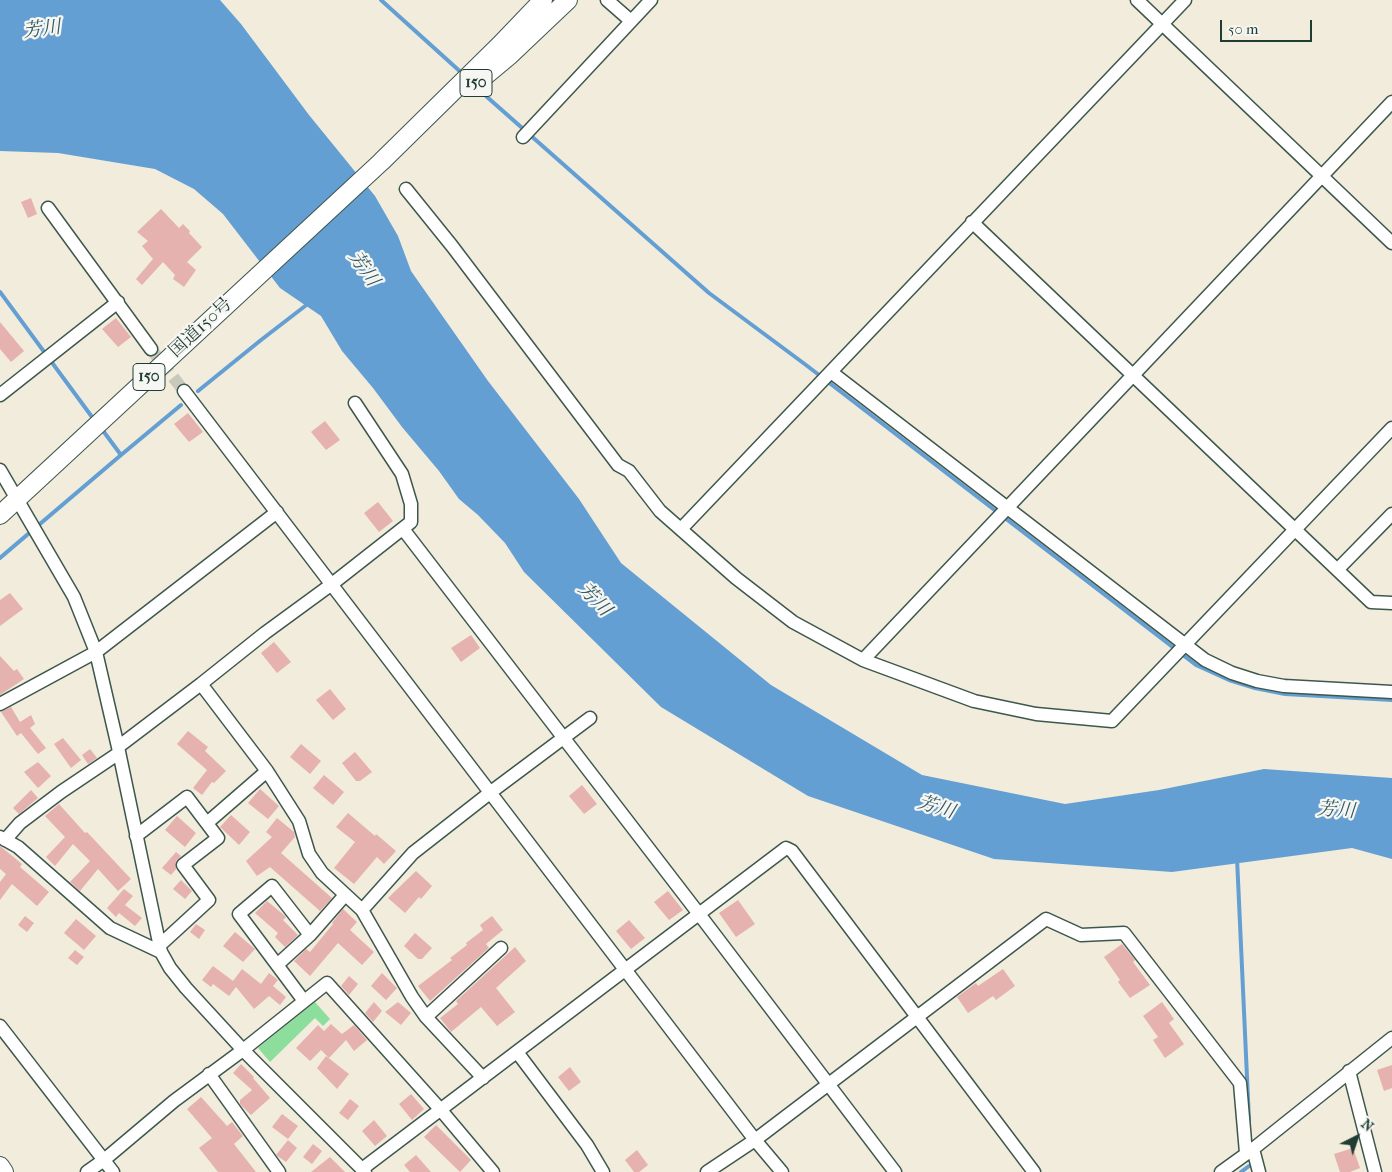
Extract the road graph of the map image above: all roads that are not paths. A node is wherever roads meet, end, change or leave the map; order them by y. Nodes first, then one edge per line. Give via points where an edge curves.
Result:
1 (543, 0) edge
2 (568, 0) edge
3 (607, 0) edge
4 (651, 0) edge
5 (1137, 0) edge
6 (1185, 0) edge
7 (631, 21) junction
8 (1162, 24) junction
9 (1392, 102) edge
10 (523, 137) dead end
11 (381, 162) junction
12 (1322, 176) junction
13 (406, 189) dead end
14 (48, 208) dead end
15 (972, 222) junction
16 (1392, 243) edge
17 (118, 302) junction
18 (150, 349) tunnel mouth
19 (830, 373) junction
20 (1133, 375) junction
21 (184, 391) tunnel mouth
22 (0, 395) edge
23 (355, 402) dead end
24 (1392, 428) edge
25 (0, 470) edge
26 (18, 498) junction
27 (1006, 509) junction
28 (277, 512) junction
29 (1392, 514) edge
30 (0, 515) edge
31 (402, 529) junction
32 (681, 529) junction
33 (1296, 529) junction
34 (1338, 569) junction
35 (332, 584) junction
36 (1392, 604) edge
37 (1185, 646) junction
38 (96, 652) junction
39 (863, 660) junction
40 (201, 684) junction
41 (1392, 692) edge
42 (0, 704) edge
43 (590, 718) dead end
44 (563, 738) junction
45 (119, 750) junction
46 (268, 771) junction
47 (491, 792) junction
48 (207, 823) junction
49 (136, 836) junction
50 (2, 839) edge
51 (345, 895) junction
52 (362, 910) junction
53 (699, 914) junction
54 (310, 935) junction
55 (160, 948) junction
56 (501, 948) dead end
57 (277, 966) junction
58 (626, 969) junction
59 (304, 1001) junction
60 (426, 1017) junction
61 (918, 1017) junction
62 (0, 1026) edge
63 (1392, 1038) edge
64 (243, 1050) junction
65 (517, 1052) junction
66 (1349, 1071) junction
67 (209, 1074) junction
68 (483, 1078) junction
69 (828, 1084) junction
70 (440, 1109) junction
71 (755, 1140) junction
72 (1249, 1151) junction
73 (104, 1160) junction
74 (0, 1166) edge
75 (364, 1170) edge
76 (1258, 1171) edge
77 (4, 1172) edge
78 (87, 1172) edge
79 (113, 1172) edge
80 (278, 1172) edge
81 (493, 1172) edge
82 (603, 1172) edge
83 (707, 1172) edge
84 (782, 1172) edge
85 (894, 1172) edge
86 (1034, 1172) edge
87 (1221, 1172) edge
88 (1375, 1172) edge

1 - 11 highway, 国道150号 / 150
2 - 11 highway, 国道150号 / 150 via 510,55
3 - 7 street
4 - 7 street
5 - 8 street
6 - 8 street
7 - 10 street
8 - 12 street
8 - 15 street
9 - 12 street
11 - 26 highway, 国道150号 / 150
12 - 16 street
12 - 20 street
13 - 32 street via 618,465 629,471 660,511
14 - 17 street
15 - 19 street
15 - 20 street
17 - 18 street
17 - 22 street
19 - 27 street
19 - 32 street
20 - 27 street
20 - 33 street
21 - 28 street
23 - 31 street via 402,474 411,522
24 - 33 street
25 - 26 street
26 - 30 highway, 国道150号 / 150
26 - 38 street via 74,597
27 - 37 street
27 - 39 street
28 - 35 street
28 - 38 street
29 - 34 street
31 - 35 street
31 - 44 street
32 - 39 street via 736,578 793,622
33 - 34 street
33 - 37 street
34 - 36 street via 1371,602
35 - 40 street
35 - 47 street
37 - 39 street via 1112,722 1036,714 974,701
37 - 41 street via 1205,660 1257,681 1284,686
38 - 42 street
38 - 45 street
40 - 45 street
40 - 46 street
43 - 44 street
44 - 47 street
44 - 53 street
45 - 49 street
45 - 50 street
46 - 48 street
46 - 51 street via 299,821 309,854 322,873
47 - 52 street via 413,853
47 - 58 street
48 - 49 street via 187,797
48 - 55 street via 218,838 183,865 209,900
49 - 55 street
50 - 55 street via 18,847 110,928
51 - 52 street
51 - 54 street
52 - 60 street
53 - 58 street
53 - 61 street via 786,848 792,851
53 - 69 street
54 - 57 street
54 - 57 street via 272,886 239,914
55 - 64 street via 170,968 186,988
56 - 60 street
57 - 59 street
58 - 65 street
58 - 71 street
59 - 64 street
59 - 70 street via 327,983
60 - 68 street
61 - 69 street
61 - 72 street via 1046,919 1081,936 1124,933 1240,1084
61 - 86 street
62 - 73 street
63 - 66 street
64 - 67 street
64 - 75 street
65 - 68 street
65 - 82 street via 587,1145
66 - 72 street
66 - 88 street
67 - 73 street
67 - 80 street
68 - 70 street
69 - 71 street
69 - 85 street
70 - 75 street
70 - 81 street
71 - 83 street
71 - 84 street
72 - 76 street
72 - 87 street
73 - 78 street
73 - 79 street
74 - 77 highway

